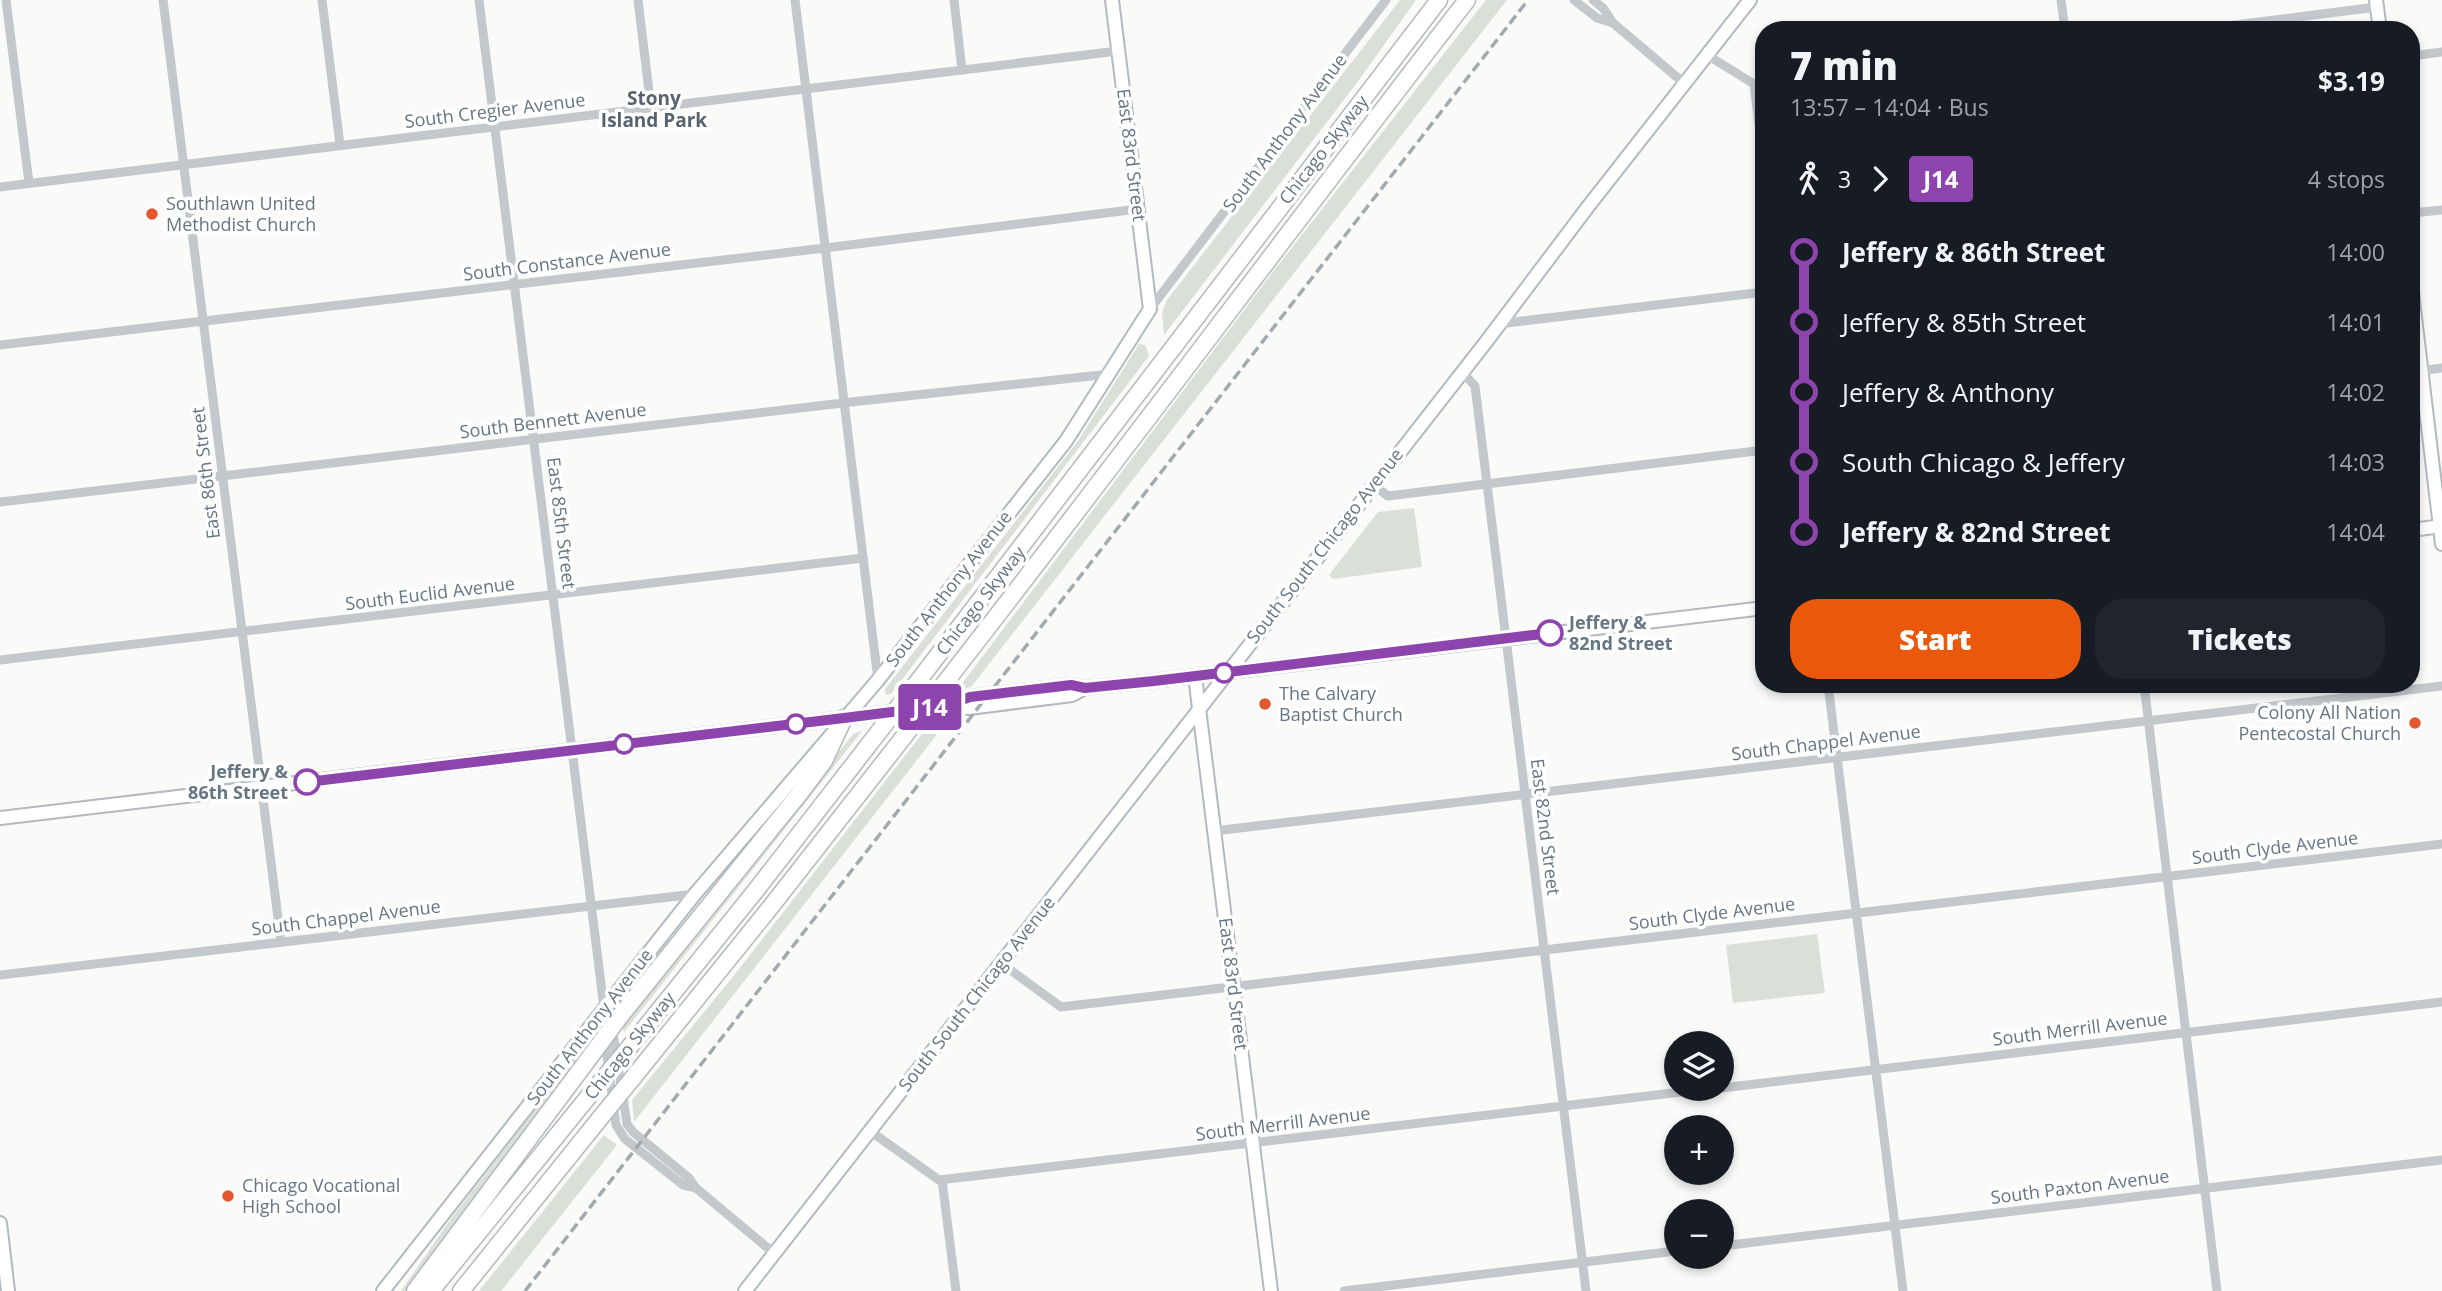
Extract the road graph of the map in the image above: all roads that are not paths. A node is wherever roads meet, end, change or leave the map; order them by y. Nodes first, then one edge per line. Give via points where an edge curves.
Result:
1 (6, 0) edge
2 (163, 0) edge
3 (322, 0) edge
4 (480, 0) edge
5 (638, 0) edge
6 (795, 0) edge
7 (954, 0) edge
8 (1112, 0) edge
9 (1386, 0) edge
10 (1439, 0) edge
11 (1467, 0) edge
12 (1574, 0) edge
13 (1593, 0) edge
14 (1750, 0) edge
15 (2061, 0) edge
16 (2376, 4) edge
17 (2064, 21) edge
18 (2258, 21) edge
19 (1613, 23) junction
20 (1118, 51) junction
21 (2442, 52) edge
22 (1707, 55) junction
23 (2420, 55) edge
24 (962, 70) junction
25 (1685, 84) junction
26 (805, 89) junction
27 (1755, 90) edge
28 (651, 108) junction
29 (496, 127) junction
30 (340, 145) junction
31 (184, 164) junction
32 (29, 183) junction
33 (0, 187) edge
34 (1138, 209) junction
35 (2442, 210) edge
36 (2420, 212) edge
37 (825, 248) junction
38 (515, 284) junction
39 (1755, 293) edge
40 (1150, 309) junction
41 (204, 321) junction
42 (1498, 324) junction
43 (0, 345) edge
44 (2442, 368) edge
45 (2420, 371) edge
46 (1462, 372) junction
47 (1110, 374) junction
48 (2420, 396) edge
49 (844, 402) junction
50 (534, 439) junction
51 (1755, 451) edge
52 (223, 477) junction
53 (1487, 484) junction
54 (1373, 485) junction
55 (0, 502) edge
56 (2441, 526) edge
57 (2420, 529) edge
58 (2442, 544) edge
59 (863, 558) junction
60 (554, 596) junction
61 (1755, 609) edge
62 (242, 632) junction
63 (1506, 639) junction
64 (0, 660) edge
65 (1227, 673) junction
66 (1195, 676) junction
67 (878, 680) junction
68 (2442, 686) edge
69 (2420, 689) edge
70 (1829, 693) edge
71 (2145, 693) edge
72 (2383, 693) edge
73 (1199, 708) junction
74 (844, 718) junction
75 (2148, 721) junction
76 (573, 750) junction
77 (1837, 758) junction
78 (261, 787) junction
79 (1525, 794) junction
80 (0, 818) edge
81 (1214, 831) junction
82 (2442, 844) edge
83 (2167, 876) junction
84 (695, 894) junction
85 (592, 906) junction
86 (1857, 913) junction
87 (281, 942) junction
88 (1544, 950) junction
89 (1000, 963) junction
90 (0, 975) edge
91 (1233, 987) junction
92 (2442, 1002) edge
93 (604, 1008) junction
94 (2186, 1033) junction
95 (1876, 1070) junction
96 (1734, 1087) edge
97 (1664, 1094) edge
98 (1564, 1107) junction
99 (870, 1131) junction
100 (1252, 1143) junction
101 (2442, 1160) edge
102 (942, 1180) junction
103 (2204, 1188) junction
104 (0, 1223) edge
105 (1895, 1225) junction
106 (1734, 1245) edge
107 (1664, 1253) edge
108 (775, 1254) junction
109 (1583, 1263) junction
110 (5, 1289) edge
111 (383, 1291) edge
112 (415, 1291) edge
113 (431, 1291) edge
114 (461, 1291) edge
115 (745, 1291) edge
116 (956, 1291) edge
117 (1271, 1291) edge
118 (1344, 1291) edge
119 (1586, 1291) edge
120 (1903, 1291) edge
121 (2217, 1291) edge

1 - 32 street
2 - 31 street, East 86th Street
3 - 30 street
4 - 29 street, East 85th Street
5 - 28 street
6 - 26 street
7 - 24 street
8 - 20 main road, East 83rd Street
9 - 40 street, South Anthony Avenue
10 - 113 highway, Chicago Skyway, bridge via 753,894
11 - 114 highway, Chicago Skyway, bridge via 913,725
12 - 19 street via 1597,18
13 - 19 street
14 - 22 main road, South South Chicago Avenue
15 - 17 street
16 - 18 street
19 - 25 street
20 - 24 street, South Cregier Avenue
20 - 34 main road, East 83rd Street
21 - 23 street
22 - 25 main road, South South Chicago Avenue
22 - 27 street via 1754,84
24 - 26 street, South Cregier Avenue
25 - 42 main road, South South Chicago Avenue
26 - 28 street, South Cregier Avenue
26 - 37 street
28 - 29 street, South Cregier Avenue
29 - 30 street, South Cregier Avenue
29 - 38 street, East 85th Street
30 - 31 street, South Cregier Avenue
31 - 32 street, South Cregier Avenue
31 - 41 street, East 86th Street
32 - 33 street, South Cregier Avenue
34 - 37 street, South Constance Avenue
34 - 40 main road, East 83rd Street
35 - 36 street
37 - 38 street, South Constance Avenue
37 - 49 street
38 - 41 street, South Constance Avenue
38 - 50 street, East 85th Street
39 - 42 street
40 - 47 main road, South Anthony Avenue
41 - 43 street, South Constance Avenue
41 - 52 street, East 86th Street
42 - 46 main road, South South Chicago Avenue
44 - 45 street
46 - 53 street, East 82nd Street via 1475,386
46 - 54 main road, South South Chicago Avenue
47 - 49 street, South Bennett Avenue
47 - 67 main road, South Anthony Avenue via 1066,440
48 - 56 main road
49 - 50 street, South Bennett Avenue
49 - 59 street
50 - 52 street, South Bennett Avenue
50 - 60 street, East 85th Street
51 - 53 street
52 - 55 street, South Bennett Avenue
52 - 62 street, East 86th Street
53 - 54 street via 1388,496
53 - 63 street, East 82nd Street
54 - 65 main road, South South Chicago Avenue
56 - 57 main road
56 - 58 main road
59 - 60 street, South Euclid Avenue
59 - 67 street
60 - 62 street, South Euclid Avenue
60 - 76 street, East 85th Street
61 - 63 main road
62 - 64 street, South Euclid Avenue
62 - 78 street, East 86th Street
63 - 65 main road
63 - 79 street, East 82nd Street
65 - 66 main road
65 - 73 main road, South South Chicago Avenue
66 - 73 main road, East 83rd Street
66 - 74 main road via 1085,688 1072,695 970,708 948,705
67 - 74 main road, South Anthony Avenue
68 - 69 street, South Chappel Avenue
70 - 77 street
71 - 75 street
72 - 75 street, South Chappel Avenue
73 - 81 main road, East 83rd Street
73 - 89 main road, South South Chicago Avenue
74 - 76 main road
74 - 84 main road, South Anthony Avenue
74 - 112 highway, bridge via 824,761 621,1015
75 - 77 street, South Chappel Avenue
75 - 83 street
76 - 78 main road
76 - 85 street, East 85th Street
77 - 79 street, South Chappel Avenue
77 - 86 street
78 - 80 main road
78 - 87 street, East 86th Street
79 - 81 street, South Chappel Avenue
79 - 88 street, East 82nd Street
81 - 91 main road, East 83rd Street
82 - 83 street, South Clyde Avenue
83 - 86 street, South Clyde Avenue
83 - 94 street
84 - 85 street, South Chappel Avenue
84 - 93 main road, South Anthony Avenue
85 - 87 street, South Chappel Avenue
85 - 93 street, East 85th Street
86 - 88 street, South Clyde Avenue
86 - 95 street
87 - 90 street, South Chappel Avenue
88 - 91 street, South Clyde Avenue
88 - 98 street, East 82nd Street
89 - 91 street, South Clyde Avenue via 1061,1007
89 - 99 main road, South South Chicago Avenue
91 - 100 main road, East 83rd Street
92 - 94 street, South Merrill Avenue
93 - 108 street, East 85th Street via 610,1015 627,1125
93 - 111 main road, South Anthony Avenue
94 - 95 street, South Merrill Avenue
94 - 103 street
95 - 96 street, South Merrill Avenue
95 - 105 street
97 - 98 street, South Merrill Avenue
98 - 100 street, South Merrill Avenue
98 - 109 street, East 82nd Street
99 - 102 street
99 - 108 main road, South South Chicago Avenue
100 - 102 street, South Merrill Avenue
100 - 117 main road, East 83rd Street
101 - 103 street, South Paxton Avenue
102 - 116 street
103 - 105 street, South Paxton Avenue
103 - 121 street
104 - 110 main road
105 - 106 street, South Paxton Avenue
105 - 120 street
107 - 109 street
108 - 115 main road, South South Chicago Avenue
109 - 118 street
109 - 119 street, East 82nd Street

